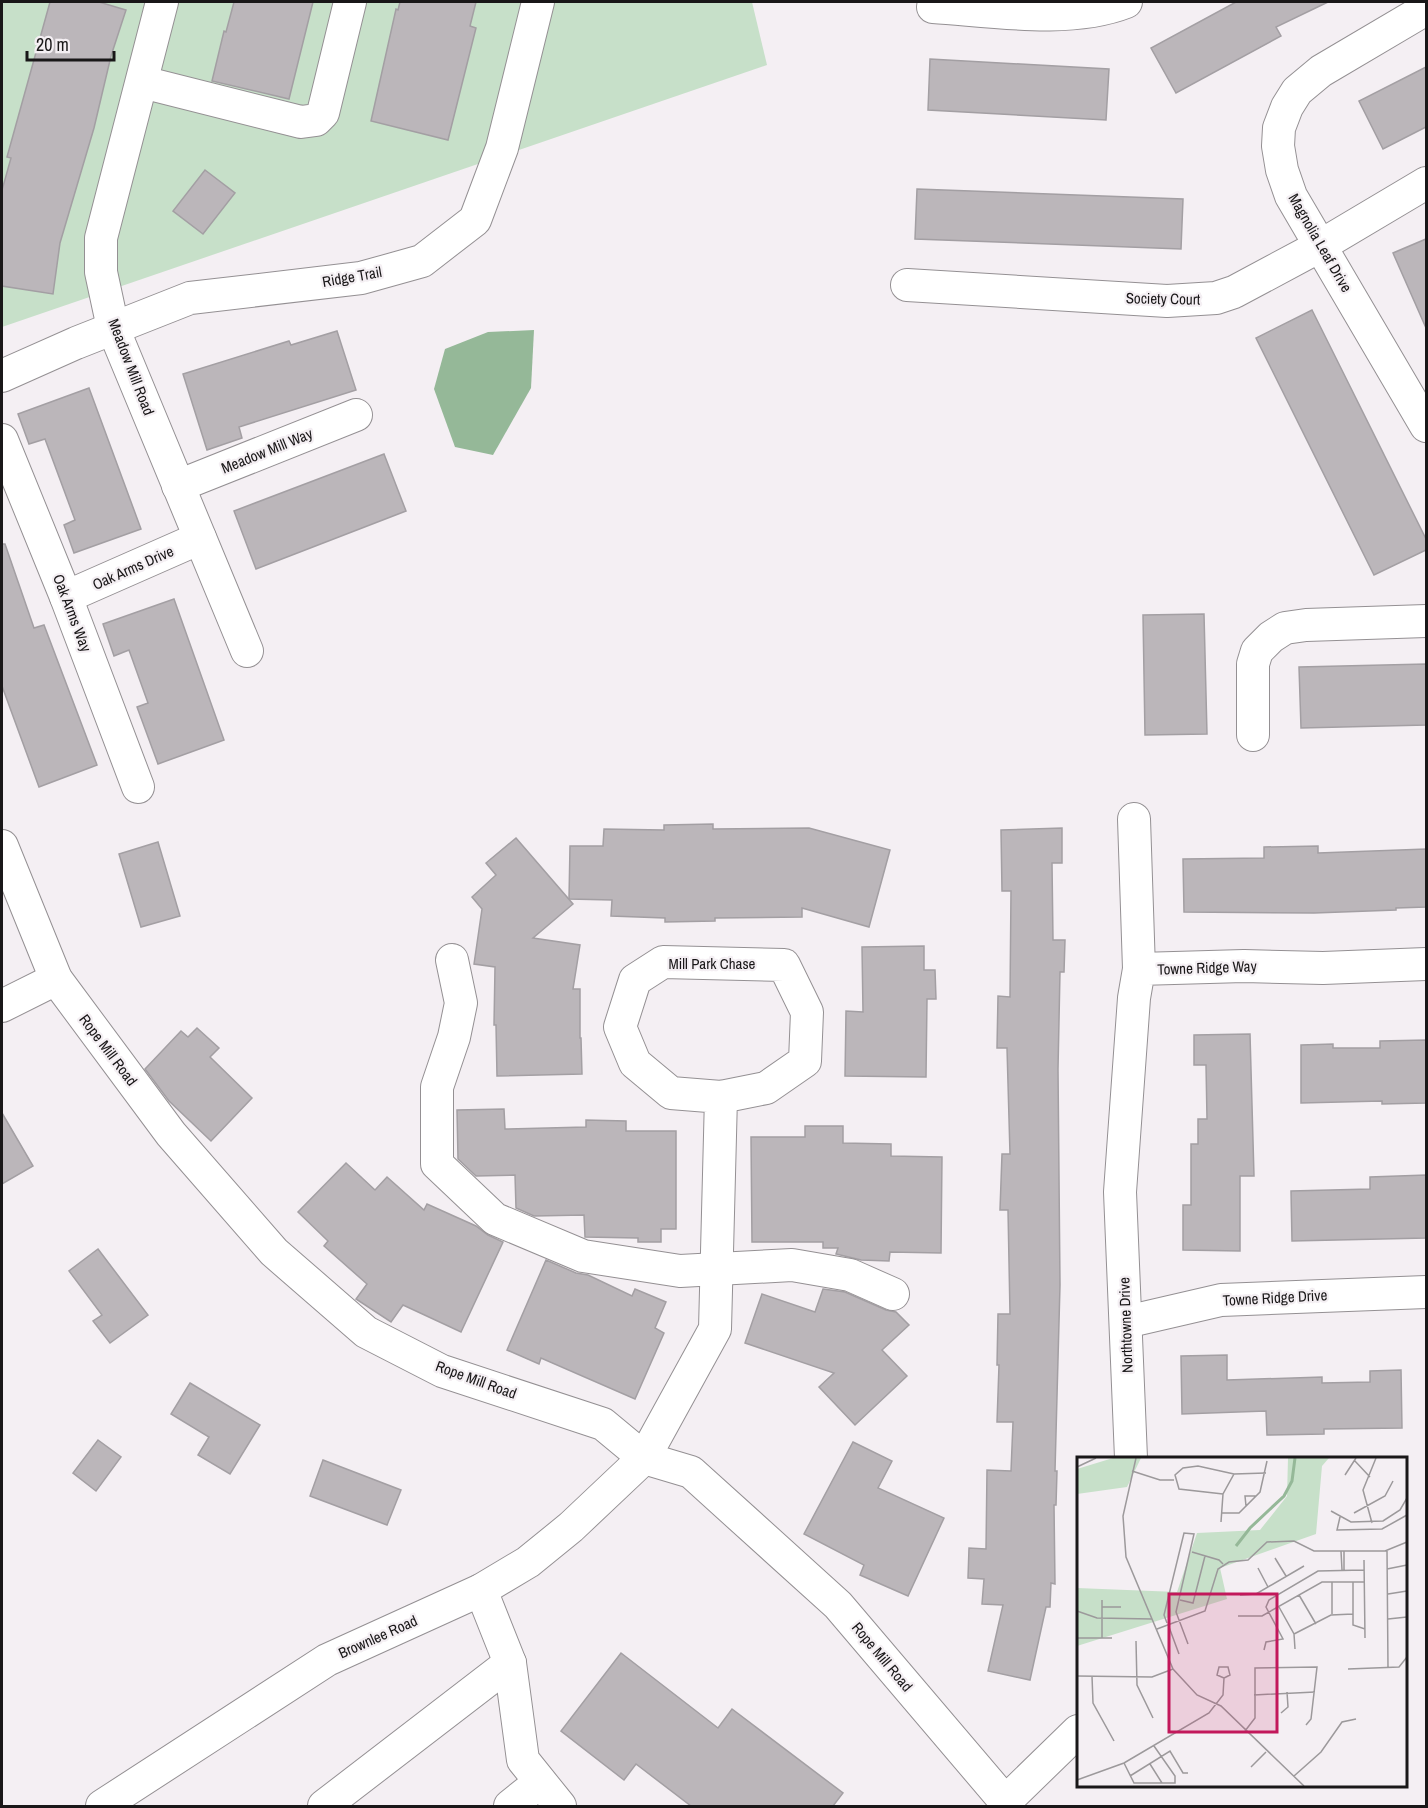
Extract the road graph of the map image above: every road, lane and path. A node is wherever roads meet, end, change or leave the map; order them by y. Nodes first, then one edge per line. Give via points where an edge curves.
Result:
1 (162, 2) edge
2 (350, 2) edge
3 (538, 2) edge
4 (1126, 2) edge
5 (933, 7) dead end
6 (1426, 9) edge
7 (142, 82) junction
8 (1426, 183) edge
9 (1320, 246) junction
10 (907, 285) dead end
11 (113, 328) junction
12 (2, 376) edge
13 (356, 415) dead end
14 (1426, 426) edge
15 (2, 440) edge
16 (178, 486) junction
17 (200, 538) junction
18 (66, 597) junction
19 (1426, 621) edge
20 (247, 651) dead end
21 (1253, 735) dead end
22 (138, 787) dead end
23 (1134, 819) dead end
24 (2, 846) edge
25 (452, 960) dead end
26 (1426, 964) edge
27 (1138, 969) junction
28 (56, 979) junction
29 (2, 1006) edge
30 (721, 1097) junction
31 (1120, 1192) joint
32 (717, 1269) junction
33 (1426, 1292) edge
34 (893, 1294) dead end
35 (1126, 1322) junction
36 (1131, 1457) edge
37 (644, 1458) junction
38 (481, 1590) junction
39 (510, 1663) junction
40 (1077, 1732) edge
41 (540, 1782) junction
42 (1007, 1804) edge
43 (102, 1806) edge
44 (324, 1806) edge
45 (510, 1806) edge
46 (560, 1806) edge

1 - 7 street, Meadow Mill Road
2 - 7 street via 324,113 309,123
3 - 11 street, Ridge Trail via 502,148 475,220 422,261 361,278 189,298
4 - 5 street via 1070,14
6 - 9 street, Magnolia Leaf Drive via 1321,70 1297,91 1287,107 1279,128 1282,170 1291,196
7 - 11 street, Meadow Mill Road via 101,238 101,272
8 - 9 street, Society Court
9 - 10 street, Society Court via 1234,292 1191,301
9 - 14 street, Magnolia Leaf Drive
11 - 12 street, Ridge Trail
11 - 16 street, Meadow Mill Road
13 - 16 street, Meadow Mill Way
15 - 18 street, Oak Arms Way
16 - 17 street, Meadow Mill Road
17 - 18 street, Oak Arms Drive
17 - 20 street, Meadow Mill Road
18 - 22 street, Oak Arms Way
19 - 21 street via 1306,625 1285,628 1271,637 1257,651 1253,664
23 - 27 street
24 - 28 street, Rope Mill Road
25 - 32 street via 461,1003 437,1087 437,1164 495,1219 583,1256 680,1271
26 - 27 street, Towne Ridge Way
27 - 31 street, Towne Ridge Way
28 - 29 street
28 - 37 street, Rope Mill Road via 171,1134 274,1252 366,1332 442,1371 603,1424
30 - 30 street, Mill Park Chase via 766,1088 805,1061 807,1012 784,965 663,962 635,980 620,1027 635,1063 671,1093
30 - 32 street
31 - 35 street, Northtowne Drive
32 - 34 street via 792,1264 850,1275
32 - 37 street via 715,1329
33 - 35 street, Towne Ridge Drive via 1221,1300
35 - 36 street, Northtowne Drive
37 - 38 street, Brownlee Road via 528,1562
37 - 42 street, Rope Mill Road via 691,1472 838,1605
38 - 39 street
38 - 43 street, Brownlee Road via 327,1660
39 - 41 street via 523,1760
39 - 44 street
40 - 42 street
41 - 45 street
41 - 46 street

